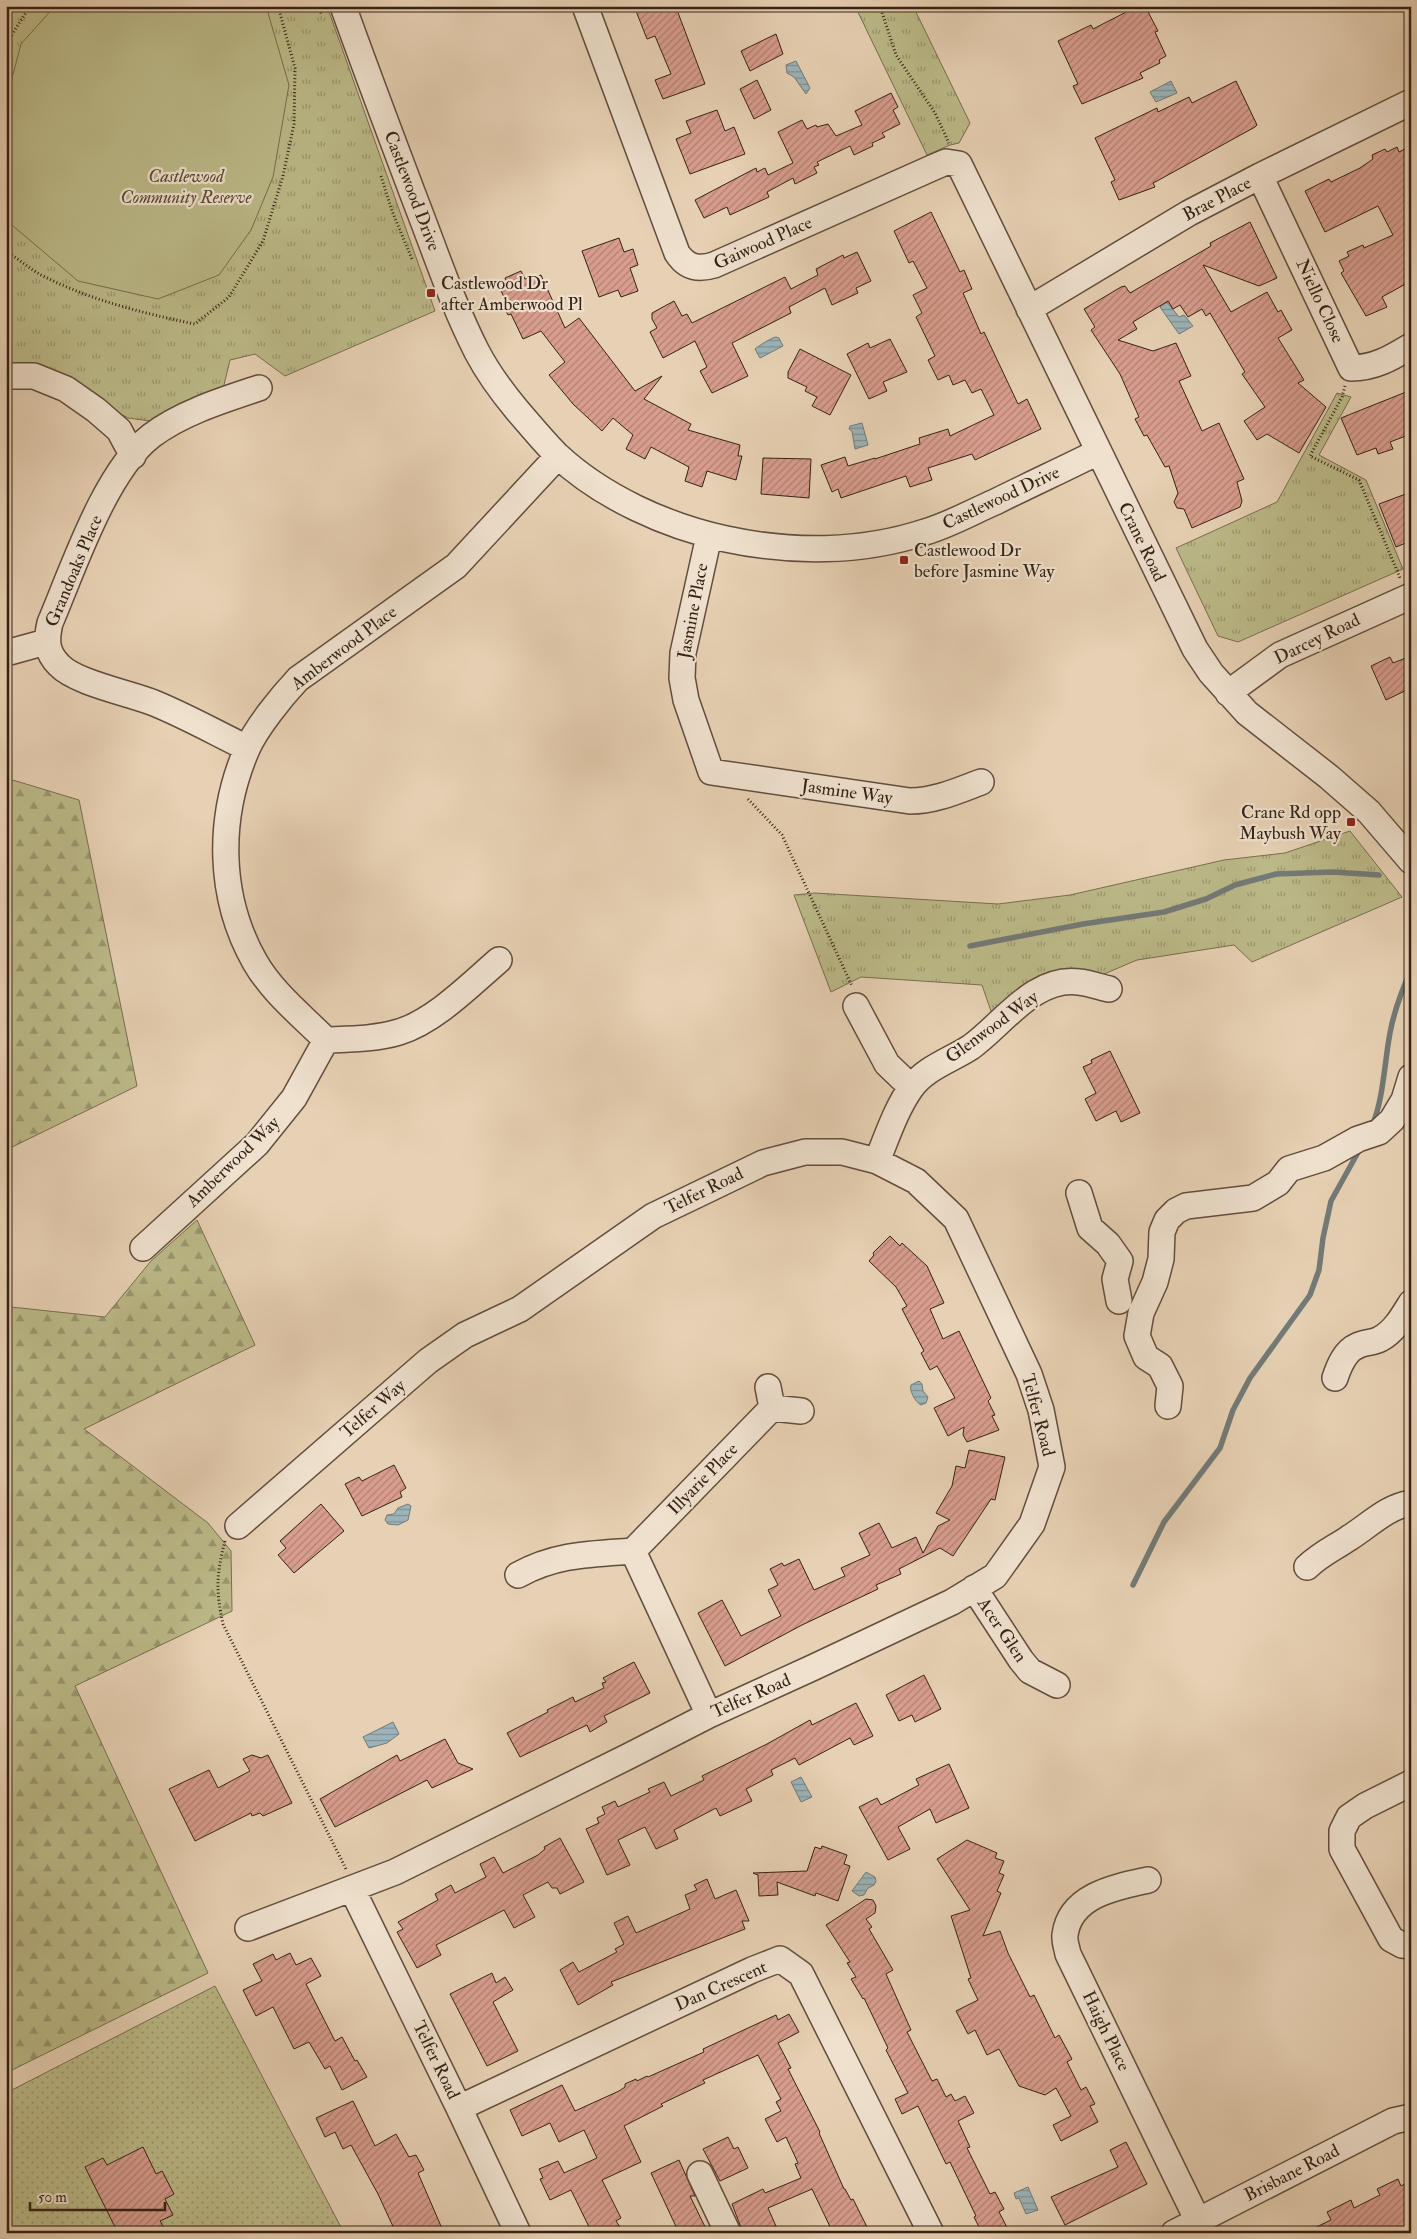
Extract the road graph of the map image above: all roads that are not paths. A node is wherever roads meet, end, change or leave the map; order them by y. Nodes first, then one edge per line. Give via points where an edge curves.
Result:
1 (343, 6) edge
2 (585, 6) edge
3 (1411, 102) edge
4 (956, 162) joint
5 (1260, 176) junction
6 (1029, 309) junction
7 (1411, 346) edge
8 (6, 376) edge
9 (259, 388) dead end
10 (1098, 452) junction
11 (133, 456) junction
12 (558, 456) junction
13 (709, 536) junction
14 (1410, 596) edge
15 (46, 642) junction
16 (6, 653) edge
17 (1228, 693) junction
18 (247, 748) junction
19 (711, 772) joint
20 (981, 782) dead end
21 (1411, 861) edge
22 (499, 960) dead end
23 (1109, 989) dead end
24 (856, 1006) road end
25 (326, 1040) junction
26 (1411, 1077) edge
27 (911, 1087) junction
28 (877, 1161) junction
29 (1079, 1193) dead end
30 (143, 1248) dead end
31 (1160, 1259) junction
32 (1120, 1261) junction
33 (1119, 1301) dead end
34 (1411, 1303) edge
35 (520, 1309) joint
36 (1335, 1378) dead end
37 (1168, 1406) dead end
38 (802, 1411) dead end
39 (1411, 1503) edge
40 (238, 1526) road end
41 (633, 1551) junction
42 (1307, 1567) dead end
43 (518, 1575) dead end
44 (974, 1588) junction
45 (1057, 1685) dead end
46 (708, 1715) junction
47 (1411, 1783) edge
48 (1148, 1880) dead end
49 (352, 1889) junction
50 (248, 1928) dead end
51 (1411, 1946) edge
52 (459, 2108) junction
53 (1411, 2117) edge
54 (700, 2174) dead end
55 (1198, 2221) junction
56 (518, 2233) edge
57 (728, 2233) edge
58 (931, 2233) edge
59 (1174, 2233) edge

1 - 12 street, Castlewood Drive via 448,286 478,353 499,388
2 - 4 street, Gaiwood Place via 673,245 689,265 705,268 714,265 946,162
3 - 5 street, Brae Place
4 - 6 street, Crane Road via 963,168
5 - 6 street, Brae Place via 1189,213
5 - 7 street, Niello Close via 1351,368 1365,368 1384,362
6 - 10 street, Crane Road
8 - 11 street via 34,376 66,389 119,430
9 - 11 street, Grandoaks Place via 228,398 166,427 150,437
10 - 13 street, Castlewood Drive via 961,518 879,544 793,549
10 - 17 street, Crane Road via 1195,649
11 - 15 street, Grandoaks Place via 108,490 50,623
12 - 13 street, Castlewood Drive via 592,482 632,506
12 - 18 street, Amberwood Place via 456,566 298,679 282,696
13 - 19 street, Jasmine Place via 683,653 682,678 686,700
14 - 17 street, Darcey Road via 1280,655
15 - 16 street
15 - 18 street, Grandoaks Place via 60,667 72,675 154,704
17 - 21 street, Crane Road via 1247,713 1329,776 1369,812
18 - 25 street, Amberwood Place via 230,798 226,834 225,866 231,903 256,964 278,993
19 - 20 street, Jasmine Way via 910,801 940,797
22 - 25 street via 445,1005 415,1025 383,1036
23 - 27 street, Glenwood Way via 1078,981 1052,985 1028,997 972,1046 928,1072
24 - 27 street via 887,1064
25 - 30 street, Amberwood Way via 294,1098 257,1144
26 - 31 street via 1404,1100 1392,1120 1369,1136 1324,1158 1289,1169 1278,1183 1253,1198 1186,1206 1176,1211 1162,1232
27 - 28 street, Glenwood Way
28 - 35 street, Telfer Road via 842,1152 805,1152 763,1163 653,1216
28 - 44 street, Telfer Road via 916,1181 956,1219 1029,1374 1041,1410 1052,1467 1032,1524 995,1576
29 - 32 street via 1090,1228 1108,1244
31 - 32 street via 1148,1256
31 - 37 street via 1155,1282 1141,1313 1137,1336 1146,1357 1160,1366 1170,1386
32 - 33 street via 1115,1279
34 - 36 street via 1379,1340 1356,1346 1347,1354
35 - 40 street, Telfer Way via 465,1334 428,1362
38 - 41 street, Illyarie Place via 770,1397
39 - 42 street via 1399,1505 1379,1516 1351,1537 1322,1552
41 - 43 street via 557,1559
41 - 46 street
44 - 45 street, Acer Glen via 1030,1671
44 - 46 street, Telfer Road via 952,1602
46 - 49 street, Telfer Road via 396,1872
47 - 51 street via 1349,1817 1342,1831 1342,1849 1391,1939 1402,1946
48 - 55 street, Haigh Place via 1114,1887 1092,1897 1077,1908 1068,1921 1064,1936 1068,1954
49 - 50 street, Telfer Road
49 - 52 street, Telfer Road
52 - 56 street, Telfer Road
52 - 58 street, Dan Crescent via 752,1970 780,1960 801,1974
53 - 55 street, Brisbane Road via 1393,2121
54 - 57 street
55 - 59 street, Brisbane Road

